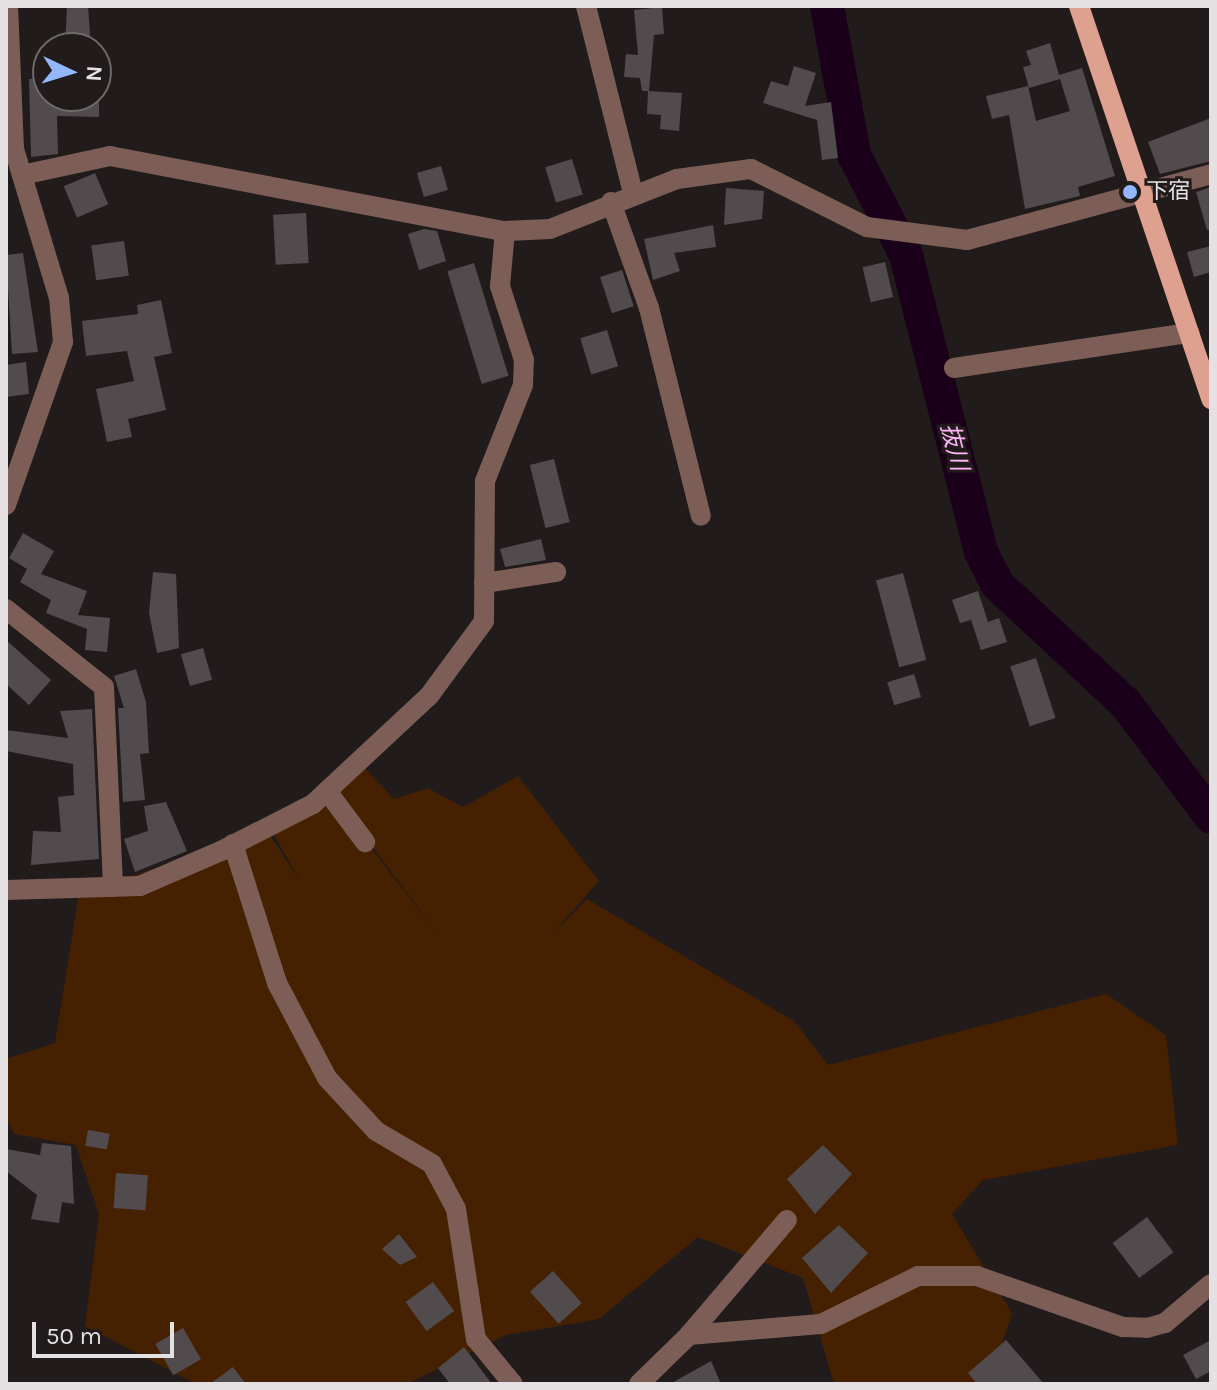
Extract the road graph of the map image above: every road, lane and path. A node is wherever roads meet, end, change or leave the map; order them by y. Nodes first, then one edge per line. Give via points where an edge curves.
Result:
1 (8, 6) edge
2 (586, 6) edge
3 (1079, 6) edge
4 (10, 148) edge
5 (1211, 174) edge
6 (22, 175) junction
7 (633, 193) junction
8 (1143, 198) junction
9 (611, 202) junction
10 (505, 231) junction
11 (1189, 333) junction
12 (954, 368) dead end
13 (1211, 399) edge
14 (6, 505) edge
15 (701, 516) dead end
16 (556, 572) dead end
17 (484, 583) junction
18 (6, 609) edge
19 (327, 791) junction
20 (365, 842) dead end
21 (233, 844) junction
22 (113, 887) junction
23 (6, 890) edge
24 (787, 1220) dead end
25 (1211, 1284) edge
26 (689, 1335) junction
27 (513, 1384) edge
28 (639, 1384) edge

1 - 4 street
2 - 7 street
3 - 8 main road
4 - 6 street
5 - 8 street
6 - 10 street via 110,156
6 - 14 street via 59,298 63,342
7 - 8 street via 751,169 867,227 967,240
7 - 9 street
8 - 11 main road
9 - 10 street via 550,229
9 - 15 street via 649,308
10 - 17 street via 500,286 524,360 523,385 485,481
11 - 12 street
11 - 13 main road
16 - 17 street
17 - 19 street via 484,621 429,696
18 - 22 street via 104,687
19 - 20 street
19 - 21 street
21 - 22 street via 140,886
21 - 27 street via 277,983 327,1078 376,1131 432,1164 456,1209 476,1339
22 - 23 street
24 - 26 street
25 - 26 street via 1165,1323 1123,1327 1011,1284 945,1272 918,1276 821,1324
26 - 28 street

